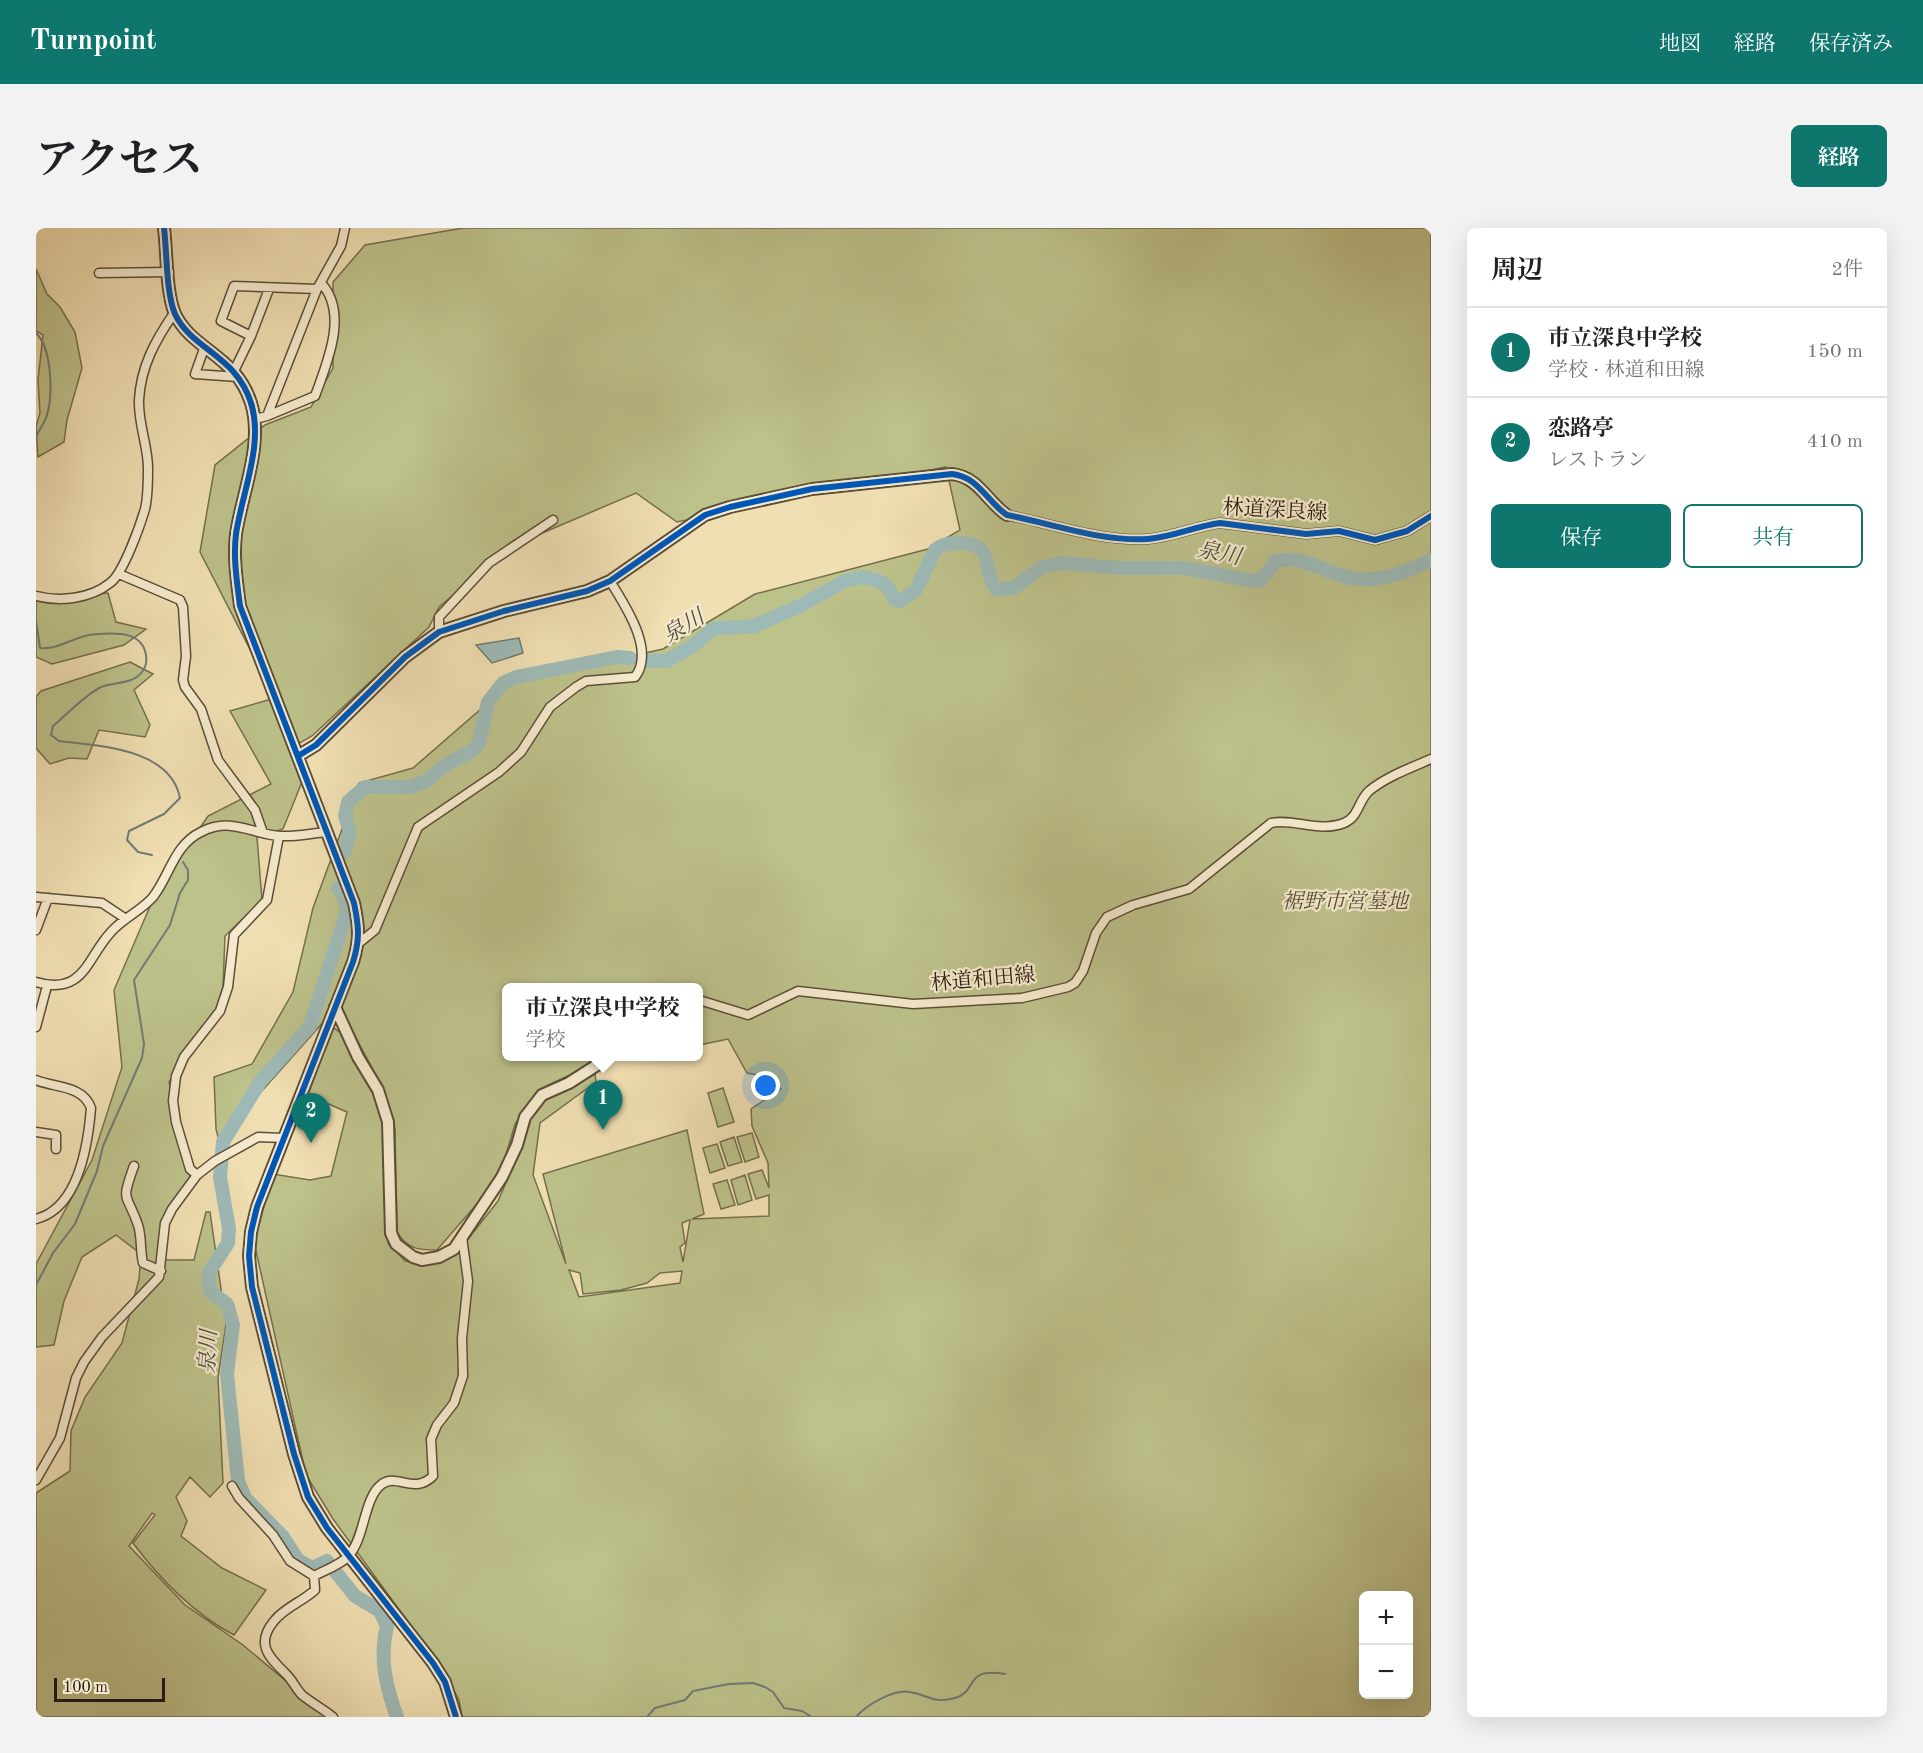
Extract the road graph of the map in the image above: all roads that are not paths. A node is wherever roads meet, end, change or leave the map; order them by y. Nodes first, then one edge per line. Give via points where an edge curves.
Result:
1 (164, 228) edge
2 (345, 228) edge
3 (169, 272) junction
4 (99, 273) dead end
5 (319, 286) junction
6 (269, 289) junction
7 (174, 313) junction
8 (251, 336) junction
9 (205, 346) junction
10 (236, 374) junction
11 (267, 416) junction
12 (255, 419) junction
13 (1007, 515) joint
14 (1431, 516) edge
15 (553, 520) dead end
16 (119, 574) junction
17 (610, 581) junction
18 (36, 596) edge
19 (439, 632) junction
20 (298, 756) junction
21 (1431, 759) edge
22 (262, 831) junction
23 (327, 832) junction
24 (279, 836) junction
25 (36, 897) edge
26 (48, 898) junction
27 (126, 919) junction
28 (36, 930) edge
29 (359, 943) junction
30 (36, 982) edge
31 (47, 986) junction
32 (703, 1001) edge
33 (335, 1007) junction
34 (36, 1027) edge
35 (601, 1061) edge
36 (597, 1065) joint
37 (36, 1080) edge
38 (36, 1132) edge
39 (283, 1138) junction
40 (56, 1149) dead end
41 (134, 1166) dead end
42 (197, 1175) junction
43 (36, 1219) edge
44 (462, 1237) junction
45 (161, 1271) junction
46 (36, 1480) edge
47 (232, 1486) dead end
48 (344, 1559) junction
49 (314, 1576) junction
50 (333, 1717) edge
51 (456, 1717) edge

1 - 3 street
2 - 5 street via 341,246
3 - 4 street
3 - 7 street
5 - 6 street
5 - 11 street
5 - 11 street via 330,293 333,307 332,350 315,396
6 - 8 street
6 - 8 street via 234,286 224,312 221,321
7 - 9 street
7 - 16 street via 148,353 143,374 139,402 148,467 145,508
8 - 10 street
9 - 10 street via 224,359
9 - 10 street via 195,374
10 - 12 street via 252,404
11 - 12 street
12 - 20 street via 253,451 236,535 236,579 240,606
13 - 14 street, 林道深良線 via 1129,539 1186,533 1220,523 1306,534 1339,531 1375,540 1407,531
13 - 17 street via 978,484 961,475 812,489 705,515
15 - 19 street via 489,563 439,617
16 - 18 street via 111,583 87,595 48,600
16 - 22 street via 180,600 185,687 201,709 218,760 255,810
17 - 19 street via 587,591
17 - 29 street via 635,621 640,639 639,672 635,677 586,681 576,687 550,707 521,752 507,765 418,827 375,930
19 - 20 street via 405,657 316,744
20 - 23 street
21 - 32 street, 林道和田線 via 1367,793 1354,818 1342,824 1314,827 1281,820 1271,823 1189,889 1107,916 1096,933 1083,971 1068,987 1022,998 913,1004 798,991 748,1015
22 - 24 street
22 - 27 street via 227,826 201,831 183,844 153,896
23 - 24 street
23 - 29 street via 354,903
24 - 42 street via 267,900 234,935 228,987 220,1011 184,1057 176,1076 176,1122 190,1169
25 - 26 street
26 - 27 street via 102,903
26 - 28 street
27 - 31 street via 105,939 81,975 64,984
29 - 33 street
30 - 31 street
31 - 34 street
33 - 39 street
33 - 44 street via 378,1090 388,1122 391,1233 396,1244 422,1260 454,1249
35 - 36 street
36 - 44 street via 542,1095 525,1117 502,1177
37 - 43 street via 81,1092 91,1108 77,1181 55,1209
38 - 40 street via 56,1135
39 - 42 street via 258,1137
39 - 48 street via 251,1232 252,1287 302,1480
41 - 45 street via 126,1188 126,1202 139,1226 143,1263
42 - 45 street via 165,1221
44 - 48 street via 468,1281 463,1376 454,1403 431,1439 433,1476 417,1485 384,1482 374,1492 360,1537
45 - 46 street via 154,1285 102,1337 84,1362 60,1437
47 - 49 street via 290,1561
48 - 49 street
48 - 51 street via 433,1663 445,1682
49 - 50 street via 315,1590 273,1622 266,1648 272,1662 302,1695

